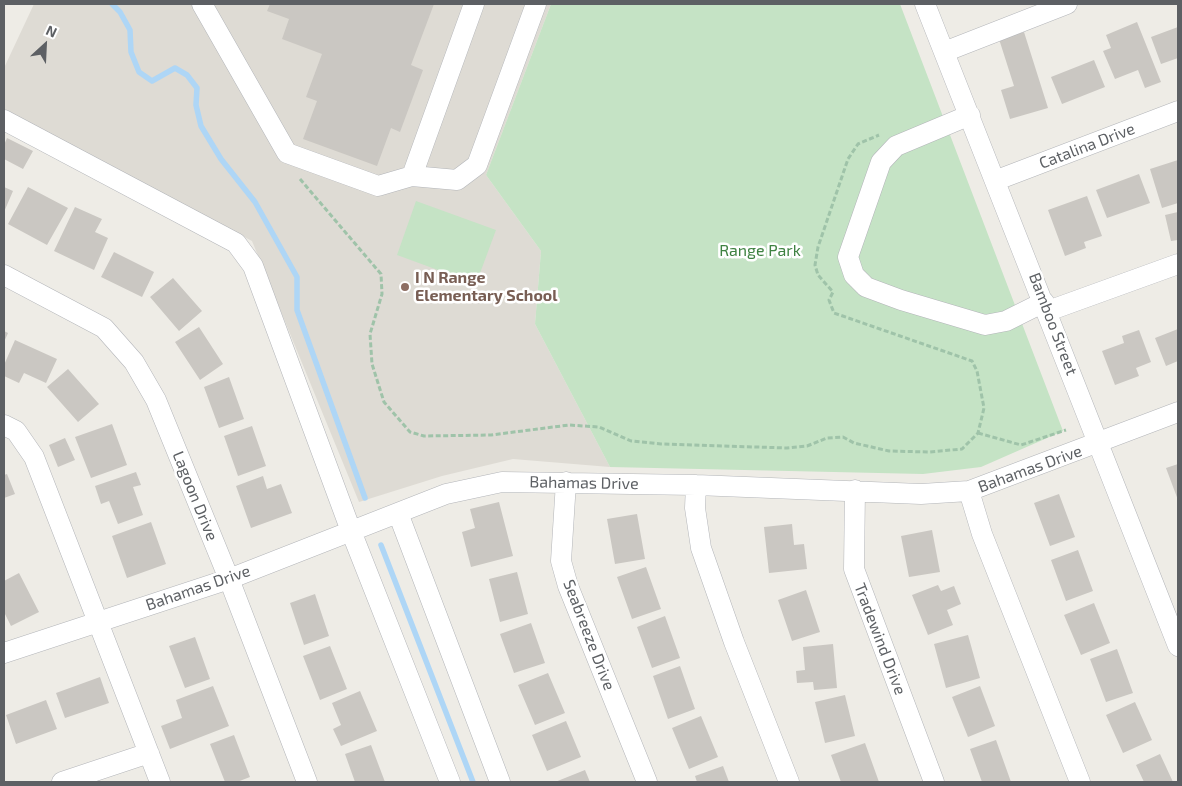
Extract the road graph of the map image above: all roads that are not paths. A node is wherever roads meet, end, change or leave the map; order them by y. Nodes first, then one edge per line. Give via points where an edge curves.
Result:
1 (202, 4) edge
2 (474, 4) edge
3 (536, 4) edge
4 (925, 4) edge
5 (1067, 4) edge
6 (944, 52) junction
7 (1178, 110) edge
8 (970, 115) junction
9 (4, 120) edge
10 (412, 176) junction
11 (997, 180) junction
12 (1178, 264) edge
13 (4, 275) edge
14 (1046, 307) junction
15 (1178, 412) edge
16 (4, 425) edge
17 (1099, 443) junction
18 (566, 482) junction
19 (696, 485) junction
20 (855, 490) junction
21 (969, 491) junction
22 (398, 513) junction
23 (351, 531) junction
24 (229, 579) junction
25 (98, 622) junction
26 (1178, 646) edge
27 (4, 653) edge
28 (149, 753) junction
29 (62, 782) edge
30 (160, 782) edge
31 (306, 782) edge
32 (450, 782) edge
33 (500, 782) edge
34 (647, 782) edge
35 (789, 782) edge
36 (934, 782) edge
37 (1080, 782) edge

1 - 10 street via 287,153 378,186
2 - 10 street
3 - 10 street via 477,165 457,180
4 - 6 street, Bamboo Street
5 - 6 street
6 - 8 street, Bamboo Street
7 - 11 street, Catalina Drive
8 - 11 street, Bamboo Street
8 - 14 street via 896,146 881,162 848,257 854,276 866,287 985,325 1006,322
9 - 23 street via 236,243 253,266
11 - 14 street, Bamboo Street
12 - 14 street
13 - 24 street, Lagoon Drive via 104,328 134,362 156,400
14 - 17 street, Bamboo Street
15 - 17 street, Bahamas Drive
16 - 25 street via 16,431 34,456
17 - 21 street, Bahamas Drive
17 - 26 street, Bamboo Street
18 - 19 street, Bahamas Drive
18 - 22 street, Bahamas Drive via 502,482 446,494
18 - 34 street, Seabreeze Drive via 561,561 568,586
19 - 20 street, Bahamas Drive
19 - 35 street via 695,508 701,548
20 - 21 street, Bahamas Drive via 921,494
20 - 36 street, Tradewind Drive via 854,569
21 - 37 street via 982,534
22 - 23 street, Bahamas Drive
22 - 33 street
23 - 24 street, Bahamas Drive
23 - 32 street
24 - 25 street, Bahamas Drive
24 - 31 street, Lagoon Drive
25 - 27 street, Bahamas Drive
25 - 28 street
28 - 29 street
28 - 30 street

